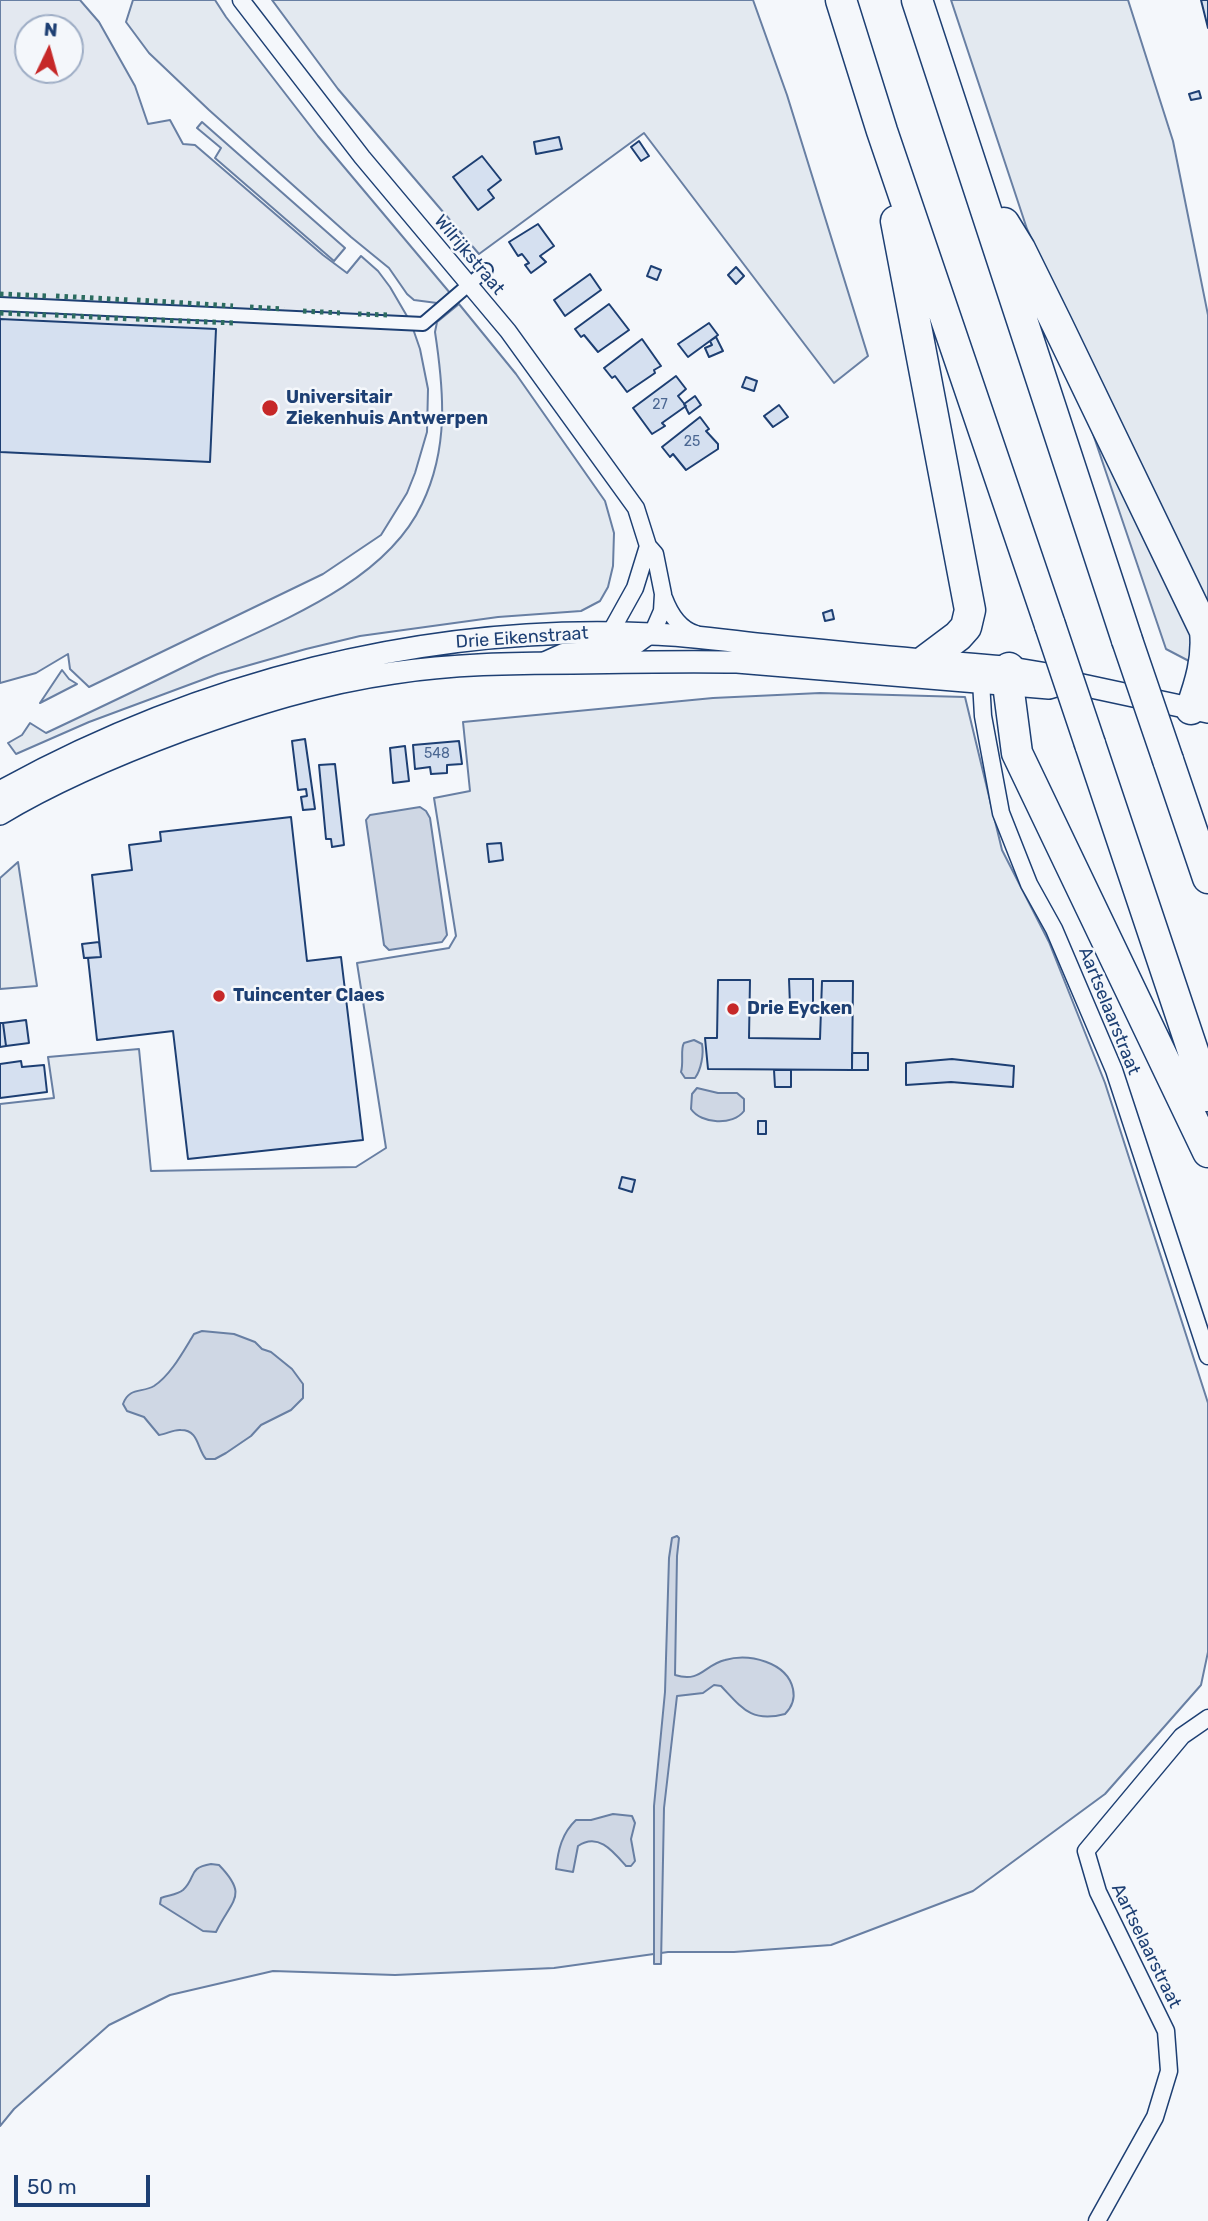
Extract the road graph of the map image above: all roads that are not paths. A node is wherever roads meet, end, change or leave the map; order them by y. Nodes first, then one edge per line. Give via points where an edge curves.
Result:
1 (241, 0) edge
2 (841, 0) edge
3 (917, 0) edge
4 (882, 131) junction
5 (977, 177) junction
6 (486, 270) dead end
7 (469, 285) junction
8 (0, 304) edge
9 (648, 547) junction
10 (663, 594) junction
11 (610, 633) junction
12 (652, 634) junction
13 (708, 639) junction
14 (926, 660) junction
15 (537, 663) junction
16 (999, 678) junction
17 (207, 701) junction
18 (1200, 710) edge
19 (223, 716) junction
20 (0, 792) edge
21 (0, 814) edge
22 (1208, 878) edge
23 (1208, 1096) edge
24 (1208, 1152) edge
25 (1208, 1356) edge
26 (1208, 1718) edge
27 (1097, 2221) edge

1 - 7 street, Wilrijkstraat via 362,157
2 - 4 highway
3 - 5 highway
4 - 14 highway via 970,610 966,627
4 - 23 highway, bridge
5 - 18 highway via 1033,274 1205,631 1208,645
5 - 22 highway, bridge
6 - 7 street
7 - 8 street via 423,324
7 - 9 street, Wilrijkstraat via 508,331 636,508
9 - 10 street, Wilrijkstraat via 655,554
9 - 11 street via 635,588
10 - 12 street, Wilrijkstraat via 662,611
10 - 13 street, Wilrijkstraat via 669,611 685,631
11 - 12 street, Drie Eikenstraat
11 - 17 street, Drie Eikenstraat via 534,635 402,649 310,668
12 - 13 street, Drie Eikenstraat
12 - 15 street via 634,647 562,652
13 - 14 street, Drie Eikenstraat
14 - 16 street, Drie Eikenstraat
15 - 16 street, Drie Eikenstraat via 737,662
15 - 19 street, Drie Eikenstraat via 469,664 390,673 308,690
16 - 18 street, Drie Eikenstraat via 1049,688 1068,682
16 - 24 highway via 1017,753
16 - 25 street, Aartselaarstraat via 983,716 1001,813 1114,1070
17 - 19 street
17 - 20 street, Drie Eikenstraat via 90,746
19 - 21 street, Drie Eikenstraat via 81,772
26 - 27 street, Aartselaarstraat via 1182,1736 1086,1851 1098,1892 1166,2031 1169,2071 1155,2117

